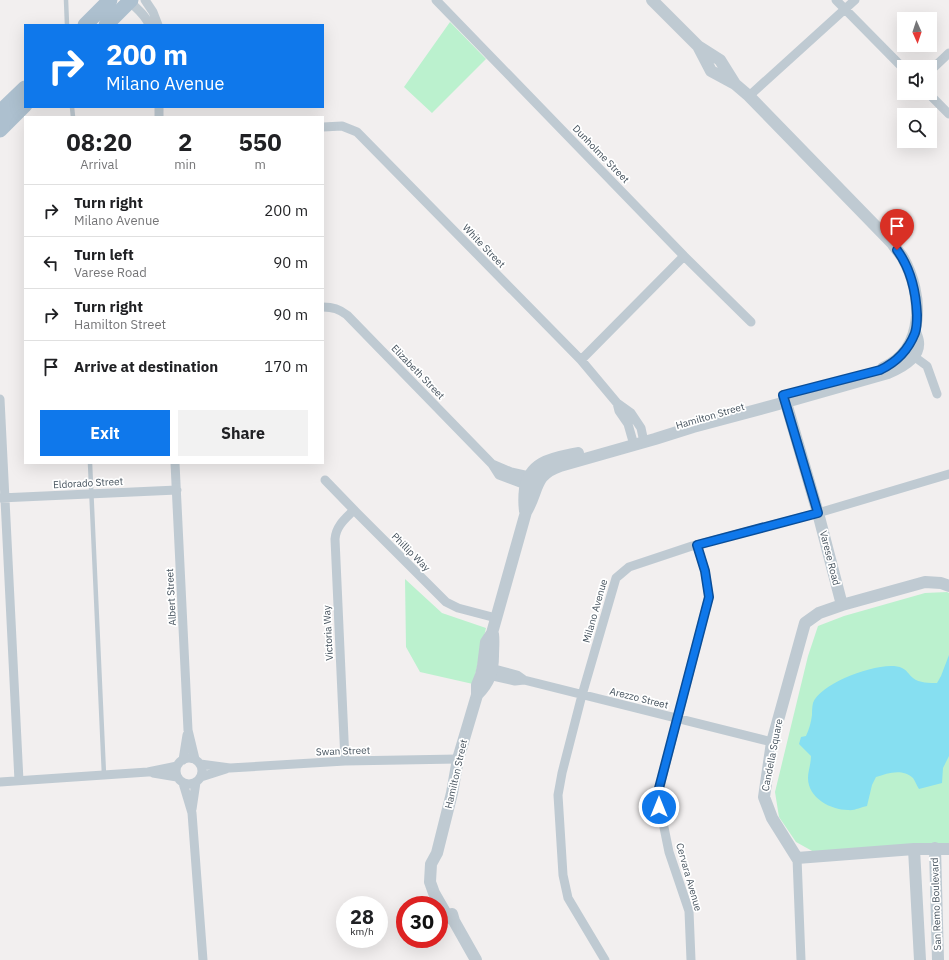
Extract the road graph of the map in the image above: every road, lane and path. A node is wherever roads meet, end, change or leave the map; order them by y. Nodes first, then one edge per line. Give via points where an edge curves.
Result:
1 (66, 0) edge
2 (110, 0) edge
3 (145, 0) edge
4 (436, 0) edge
5 (652, 0) edge
6 (836, 0) edge
7 (854, 0) edge
8 (130, 1) edge
9 (845, 9) junction
10 (67, 24) edge
11 (86, 24) edge
12 (107, 24) edge
13 (149, 24) edge
14 (158, 24) edge
15 (949, 53) edge
16 (897, 62) edge
17 (937, 64) edge
18 (24, 89) edge
19 (749, 96) junction
20 (935, 100) edge
21 (24, 106) edge
22 (0, 112) edge
23 (949, 114) edge
24 (324, 127) edge
25 (0, 130) edge
26 (684, 256) junction
27 (324, 307) edge
28 (751, 322) dead end
29 (910, 353) junction
30 (581, 360) junction
31 (937, 394) dead end
32 (0, 399) edge
33 (784, 399) junction
34 (638, 440) junction
35 (90, 464) edge
36 (175, 464) edge
37 (949, 474) edge
38 (325, 480) dead end
39 (532, 484) junction
40 (177, 490) junction
41 (91, 494) junction
42 (2, 498) edge
43 (354, 510) junction
44 (818, 513) junction
45 (697, 545) junction
46 (949, 586) edge
47 (842, 605) junction
48 (496, 618) junction
49 (487, 671) junction
50 (582, 695) junction
51 (677, 719) junction
52 (188, 730) junction
53 (772, 742) junction
54 (458, 759) junction
55 (345, 761) junction
56 (198, 762) junction
57 (180, 763) junction
58 (230, 768) junction
59 (148, 772) junction
60 (104, 775) junction
61 (199, 779) junction
62 (180, 780) junction
63 (18, 781) junction
64 (0, 782) edge
65 (192, 813) junction
66 (935, 848) junction
67 (914, 849) junction
68 (949, 849) edge
69 (797, 858) junction
70 (936, 920) junction
71 (919, 921) junction
72 (203, 960) edge
73 (476, 960) edge
74 (605, 960) edge
75 (691, 960) edge
76 (801, 960) edge
77 (920, 960) edge
78 (938, 960) edge

1 - 10 lane
2 - 11 main road
3 - 14 street
4 - 26 street, Dunholme Street
5 - 19 street, Hamilton Street via 698,46 720,60 735,84
6 - 9 street
7 - 9 street
8 - 12 main road
8 - 13 street
9 - 16 street
9 - 19 street
15 - 17 street
18 - 22 main road
19 - 29 street, Hamilton Street via 892,243 902,258 917,301 917,322
20 - 23 street
21 - 25 main road
24 - 30 street, White Street via 342,126 357,132
26 - 28 street, Dunholme Street
26 - 30 street
27 - 39 street, Elizabeth Street via 340,310 347,315 492,464 499,475
29 - 31 street via 927,366
29 - 33 street, Hamilton Street via 880,370
30 - 34 street, White Street via 617,403 619,411
32 - 42 street
33 - 34 street, Hamilton Street
33 - 44 street, Varese Road
34 - 39 street, Hamilton Street via 550,459 536,467
35 - 41 lane
36 - 40 street, Albert Street
37 - 44 street, Milano Avenue
38 - 43 street, Phillip Way
39 - 48 street, Hamilton Street via 524,502 526,512
40 - 41 street, Eldorado Street
40 - 52 street, Albert Street
41 - 42 street, Eldorado Street
41 - 60 lane
42 - 63 street
43 - 48 street, Phillip Way via 446,602 458,608
43 - 55 street, Victoria Way via 339,525 335,540
44 - 45 street, Milano Avenue
44 - 47 street, Varese Road
45 - 50 street, Milano Avenue via 629,567 616,578
45 - 51 street, Cervara Avenue via 709,597
46 - 47 street, Candella Square via 925,582
47 - 53 street, Candella Square via 819,613 805,623
48 - 49 street, Hamilton Street via 486,642
49 - 50 street, Arezzo Street via 517,675 524,680
49 - 54 street, Hamilton Street via 477,685 477,695
50 - 51 street, Arezzo Street
50 - 74 street, Milano Avenue via 559,787 563,875 568,898
51 - 53 street, Arezzo Street
51 - 75 street, Cervara Avenue via 658,798 669,852 689,911
52 - 56 street, Albert Street
52 - 57 street, Albert Street
53 - 69 street, Candella Square via 764,797 772,818
54 - 55 street, Swan Street
54 - 73 street, Hamilton Street via 437,853 437,880 454,921
55 - 58 street, Swan Street
56 - 57 street via 188,758
56 - 58 street, Swan Street
56 - 61 street via 202,770
57 - 59 street
57 - 62 street via 176,771
58 - 61 street, Swan Street
59 - 60 street
59 - 62 street
60 - 63 street
61 - 62 street via 191,784
61 - 65 street
62 - 65 street
63 - 64 street
65 - 72 street
66 - 67 street
66 - 68 street
66 - 70 street, San Remo Boulevard
67 - 69 street
67 - 71 street, San Remo Boulevard
69 - 76 street
70 - 71 street
70 - 78 street, San Remo Boulevard
71 - 77 street, San Remo Boulevard

